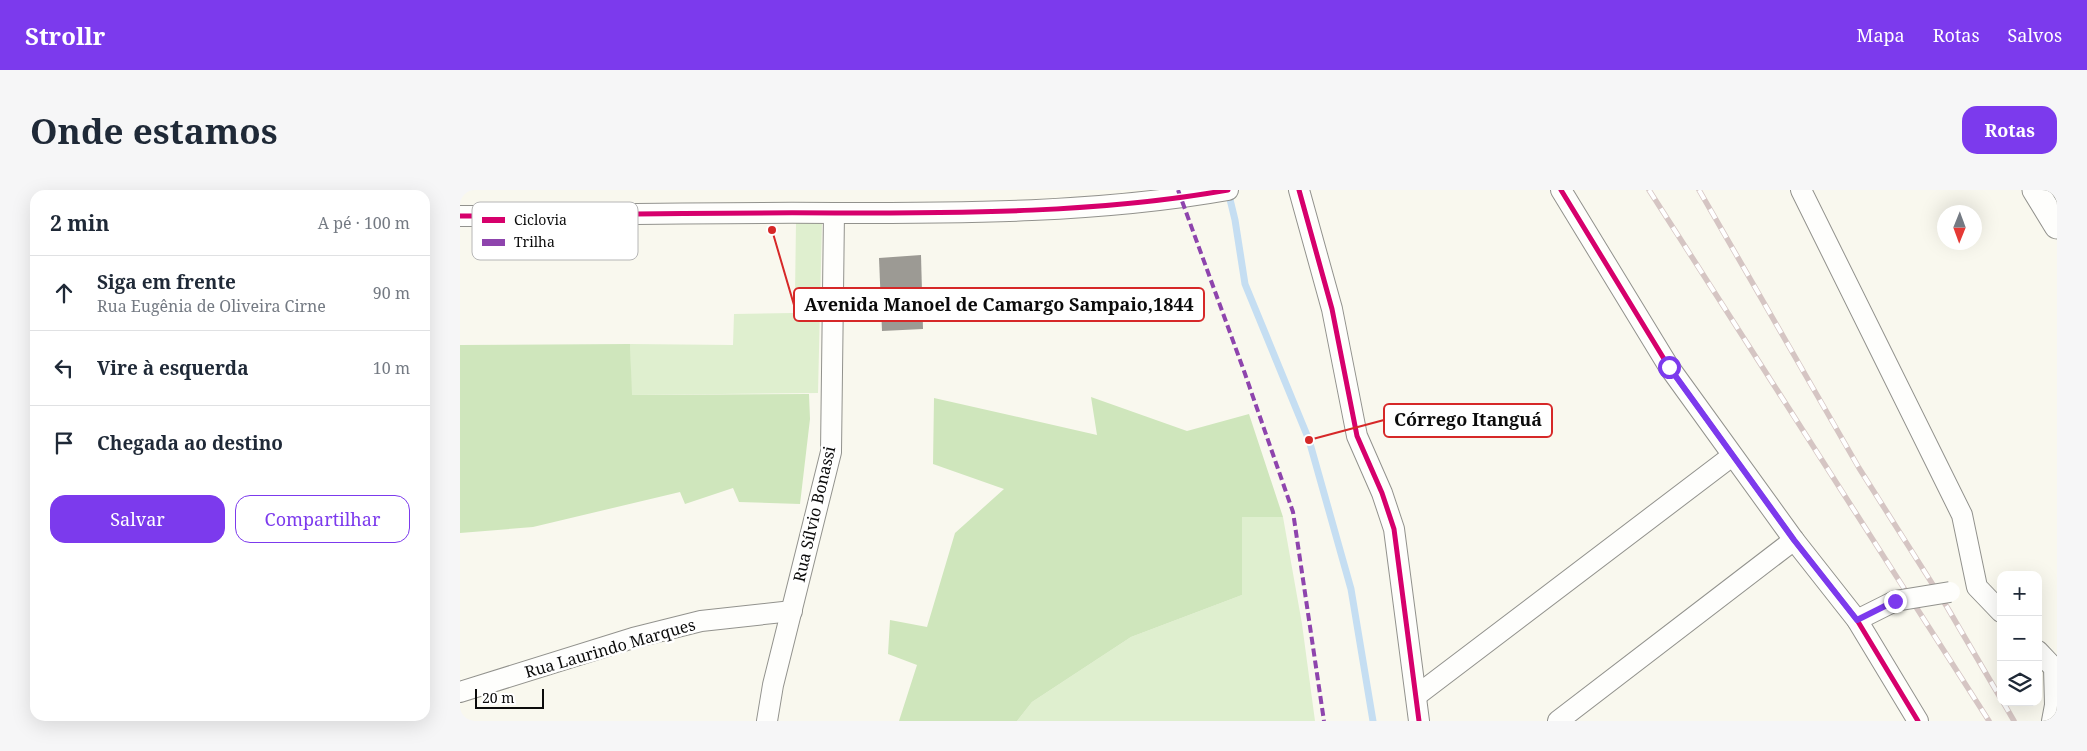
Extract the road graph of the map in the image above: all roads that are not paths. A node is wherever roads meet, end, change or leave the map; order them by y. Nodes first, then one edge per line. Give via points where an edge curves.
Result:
1 (1228, 190) edge
2 (1299, 190) edge
3 (1561, 190) edge
4 (1801, 190) edge
5 (2035, 190) edge
6 (834, 212) junction
7 (638, 214) edge
8 (2055, 221) edge
9 (1732, 456) junction
10 (1794, 540) junction
11 (1977, 587) junction
12 (1997, 608) edge
13 (792, 611) junction
14 (1857, 620) junction
15 (2042, 655) edge
16 (460, 692) edge
17 (1416, 696) junction
18 (767, 721) edge
19 (1419, 721) edge
20 (1558, 721) edge
21 (1918, 721) edge
22 (2052, 721) edge

1 - 6 street via 1181,198 1062,208
2 - 17 street via 1332,309 1357,436 1394,528
3 - 9 street via 1669,367
4 - 11 street via 1962,515
5 - 8 street
6 - 7 street
6 - 13 street, Rua Sílvio Bonassi via 831,452
9 - 10 street
9 - 17 street
10 - 14 street
10 - 20 street
11 - 12 street
11 - 14 street, bridge via 1895,601
13 - 16 street, Rua Laurindo Marques via 700,621 633,638
13 - 18 street, Rua Sílvio Bonassi
14 - 21 street
15 - 22 street via 2054,668 2056,705
17 - 19 street

